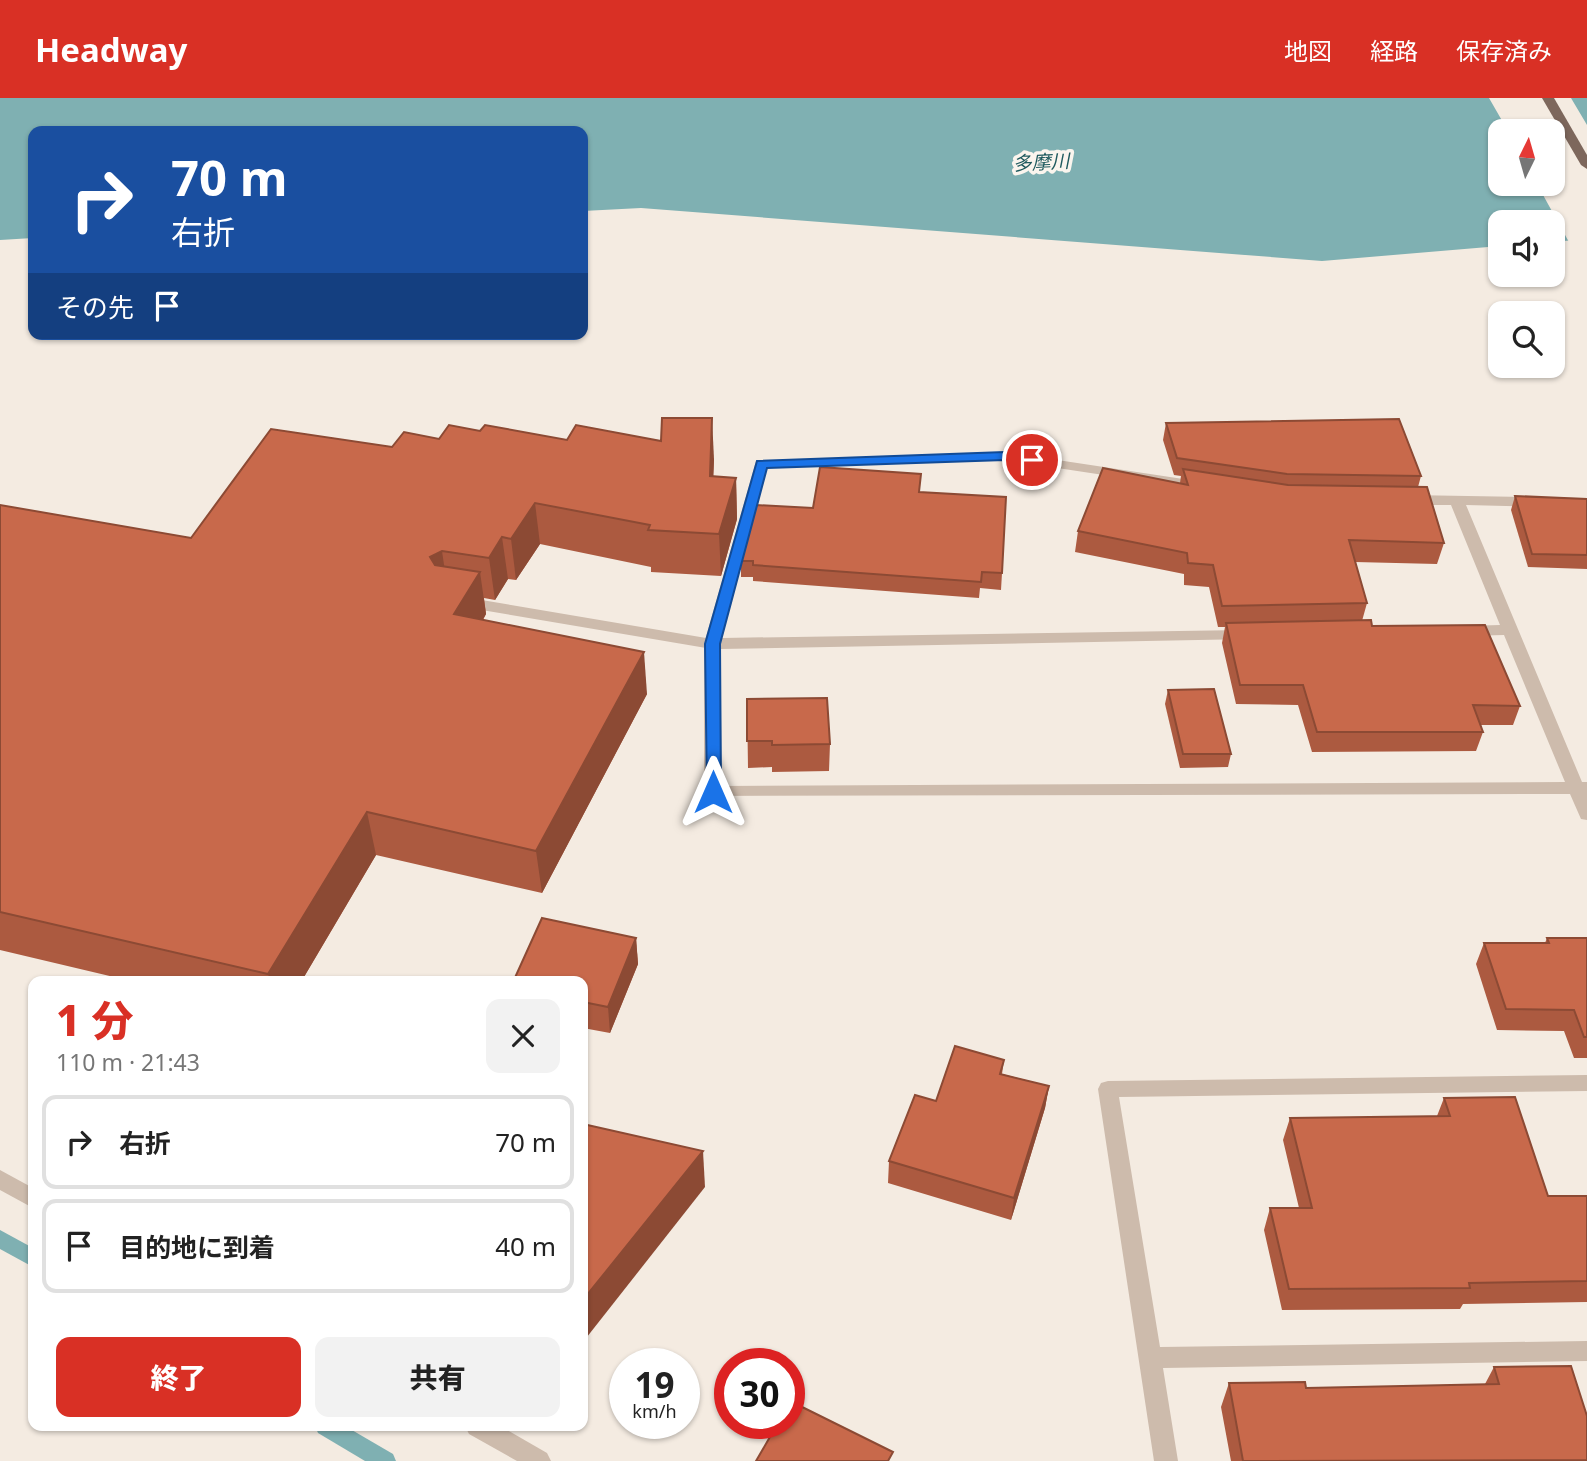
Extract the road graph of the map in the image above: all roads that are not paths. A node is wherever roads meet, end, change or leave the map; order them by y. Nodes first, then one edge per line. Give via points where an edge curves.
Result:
1 (1548, 98) edge
2 (1587, 165) edge
3 (1217, 488) edge
4 (1390, 499) edge
5 (1456, 500) junction
6 (1587, 503) edge
7 (448, 600) edge
8 (1511, 630) junction
9 (1443, 631) edge
10 (1265, 635) edge
11 (712, 644) junction
12 (1582, 788) edge
13 (1587, 814) edge
14 (1587, 1083) edge
15 (0, 1179) edge
16 (28, 1196) edge
17 (1587, 1351) edge
18 (1148, 1358) junction
19 (486, 1431) edge
20 (539, 1461) edge
21 (1166, 1461) edge

1 - 2 main road
3 - 11 street via 1005,456 761,464
4 - 5 street
5 - 6 street
5 - 8 street
7 - 11 street
8 - 9 street
8 - 12 street
10 - 11 street
11 - 12 street via 713,792
12 - 13 street
14 - 18 street via 1108,1089
15 - 16 street
17 - 18 street
18 - 21 street
19 - 20 street

